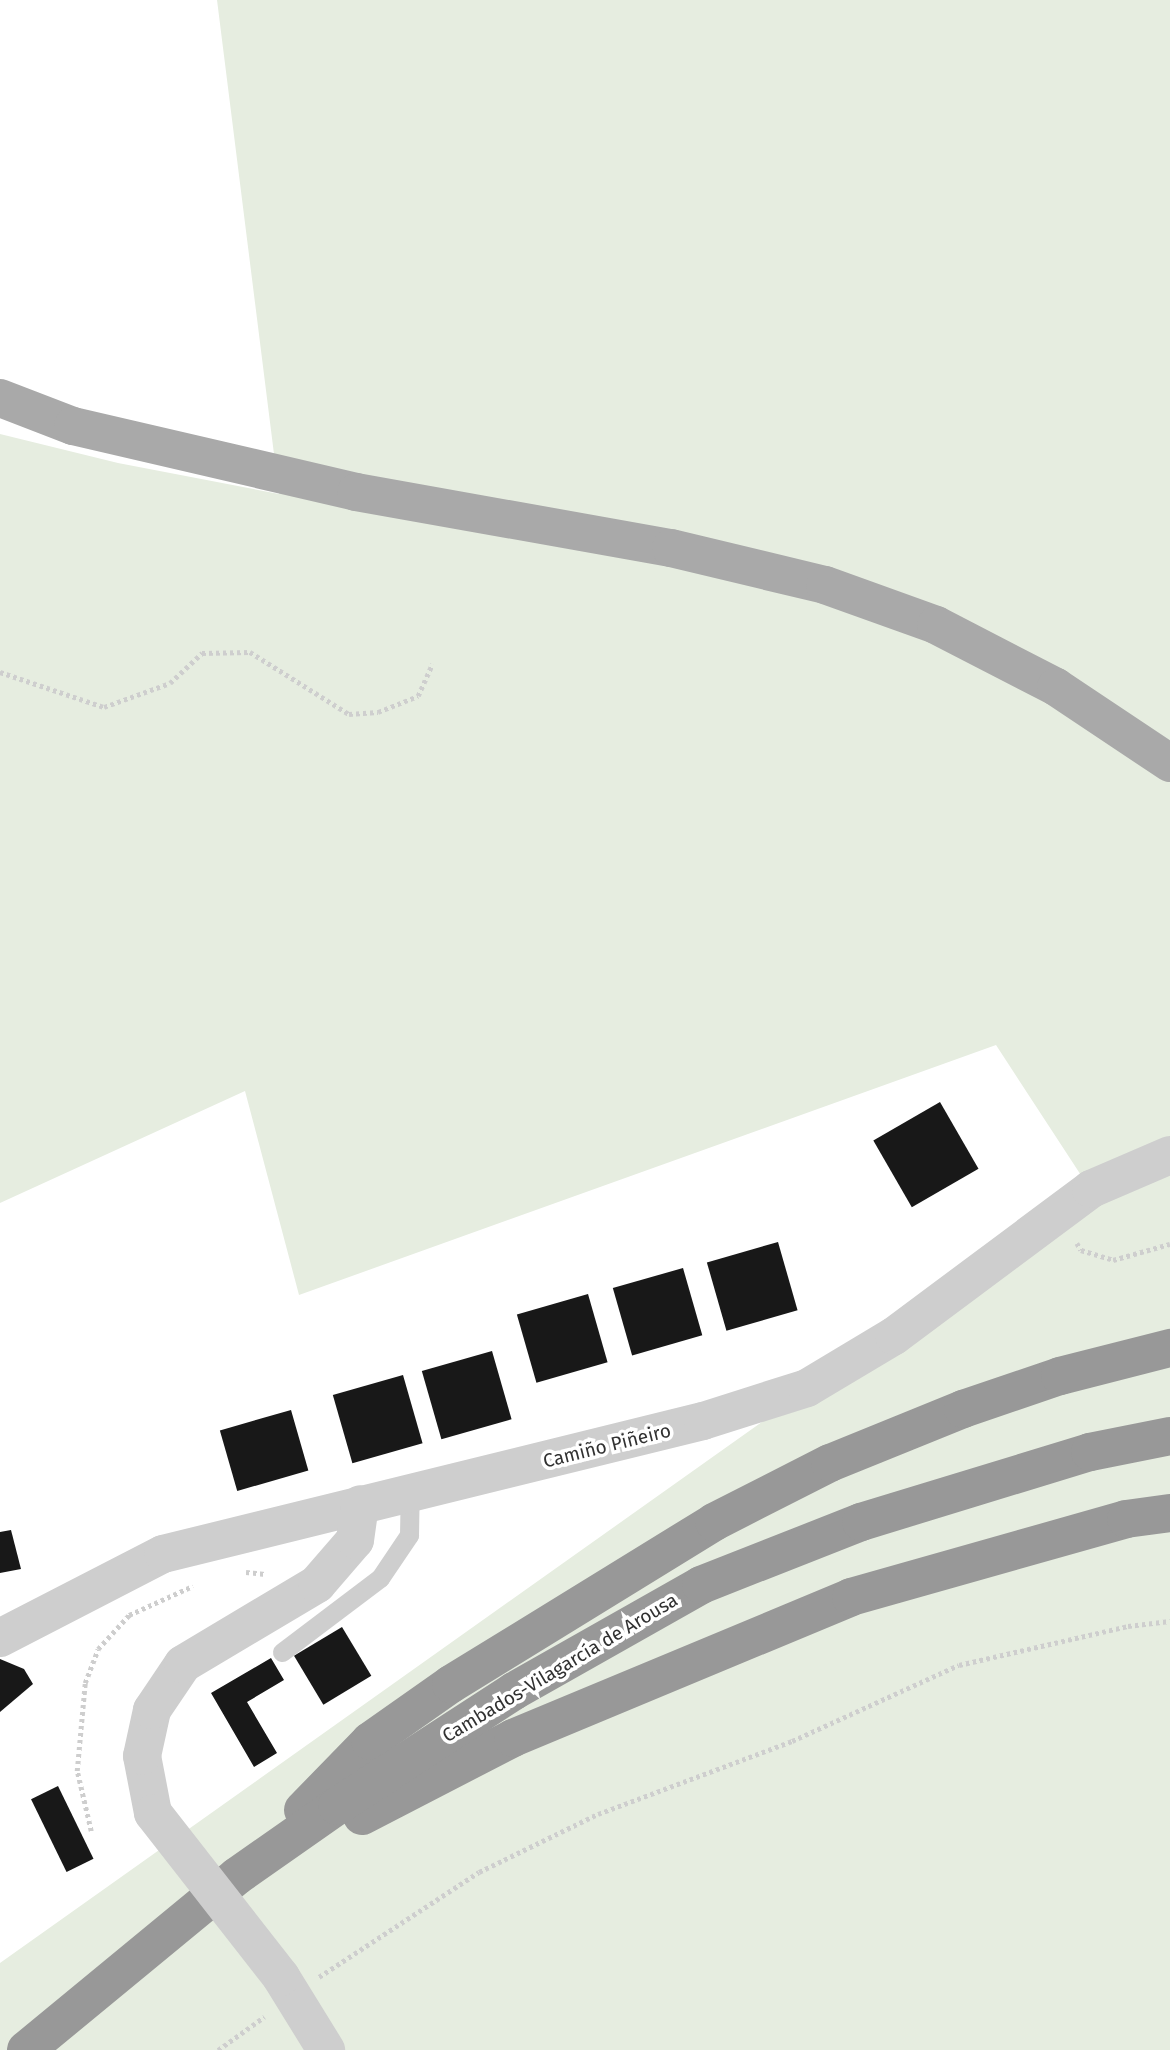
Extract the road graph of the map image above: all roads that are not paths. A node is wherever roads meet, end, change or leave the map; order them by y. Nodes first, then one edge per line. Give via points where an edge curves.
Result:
1 (0, 398) edge
2 (1170, 763) edge
3 (1170, 1155) edge
4 (1170, 1348) edge
5 (1170, 1436) edge
6 (410, 1496) junction
7 (360, 1504) junction
8 (1170, 1513) edge
9 (0, 1638) edge
10 (282, 1652) dead end
11 (237, 1876) junction
12 (26, 2050) edge
13 (326, 2050) edge

1 - 2 main road via 73,426 356,492 671,548 825,585 936,625 1056,687
3 - 6 street, Camiño Piñeiro via 1091,1189 894,1336 807,1388 703,1421
4 - 11 highway via 1060,1376 963,1409 830,1463 713,1522 452,1684 370,1741
5 - 11 highway, Cambados-Vilagarcía de Arousa via 1090,1452 861,1522 701,1585 514,1691
6 - 7 street, Camiño Piñeiro
6 - 10 lane via 409,1535 380,1578
7 - 9 street, Camiño Piñeiro via 163,1554
7 - 13 street, bridge via 355,1540 317,1584 183,1664 152,1710 142,1756 153,1813 287,1986
8 - 11 highway via 1126,1519 851,1597 513,1738
11 - 12 highway, Cambados-Vilagarcía de Arousa

